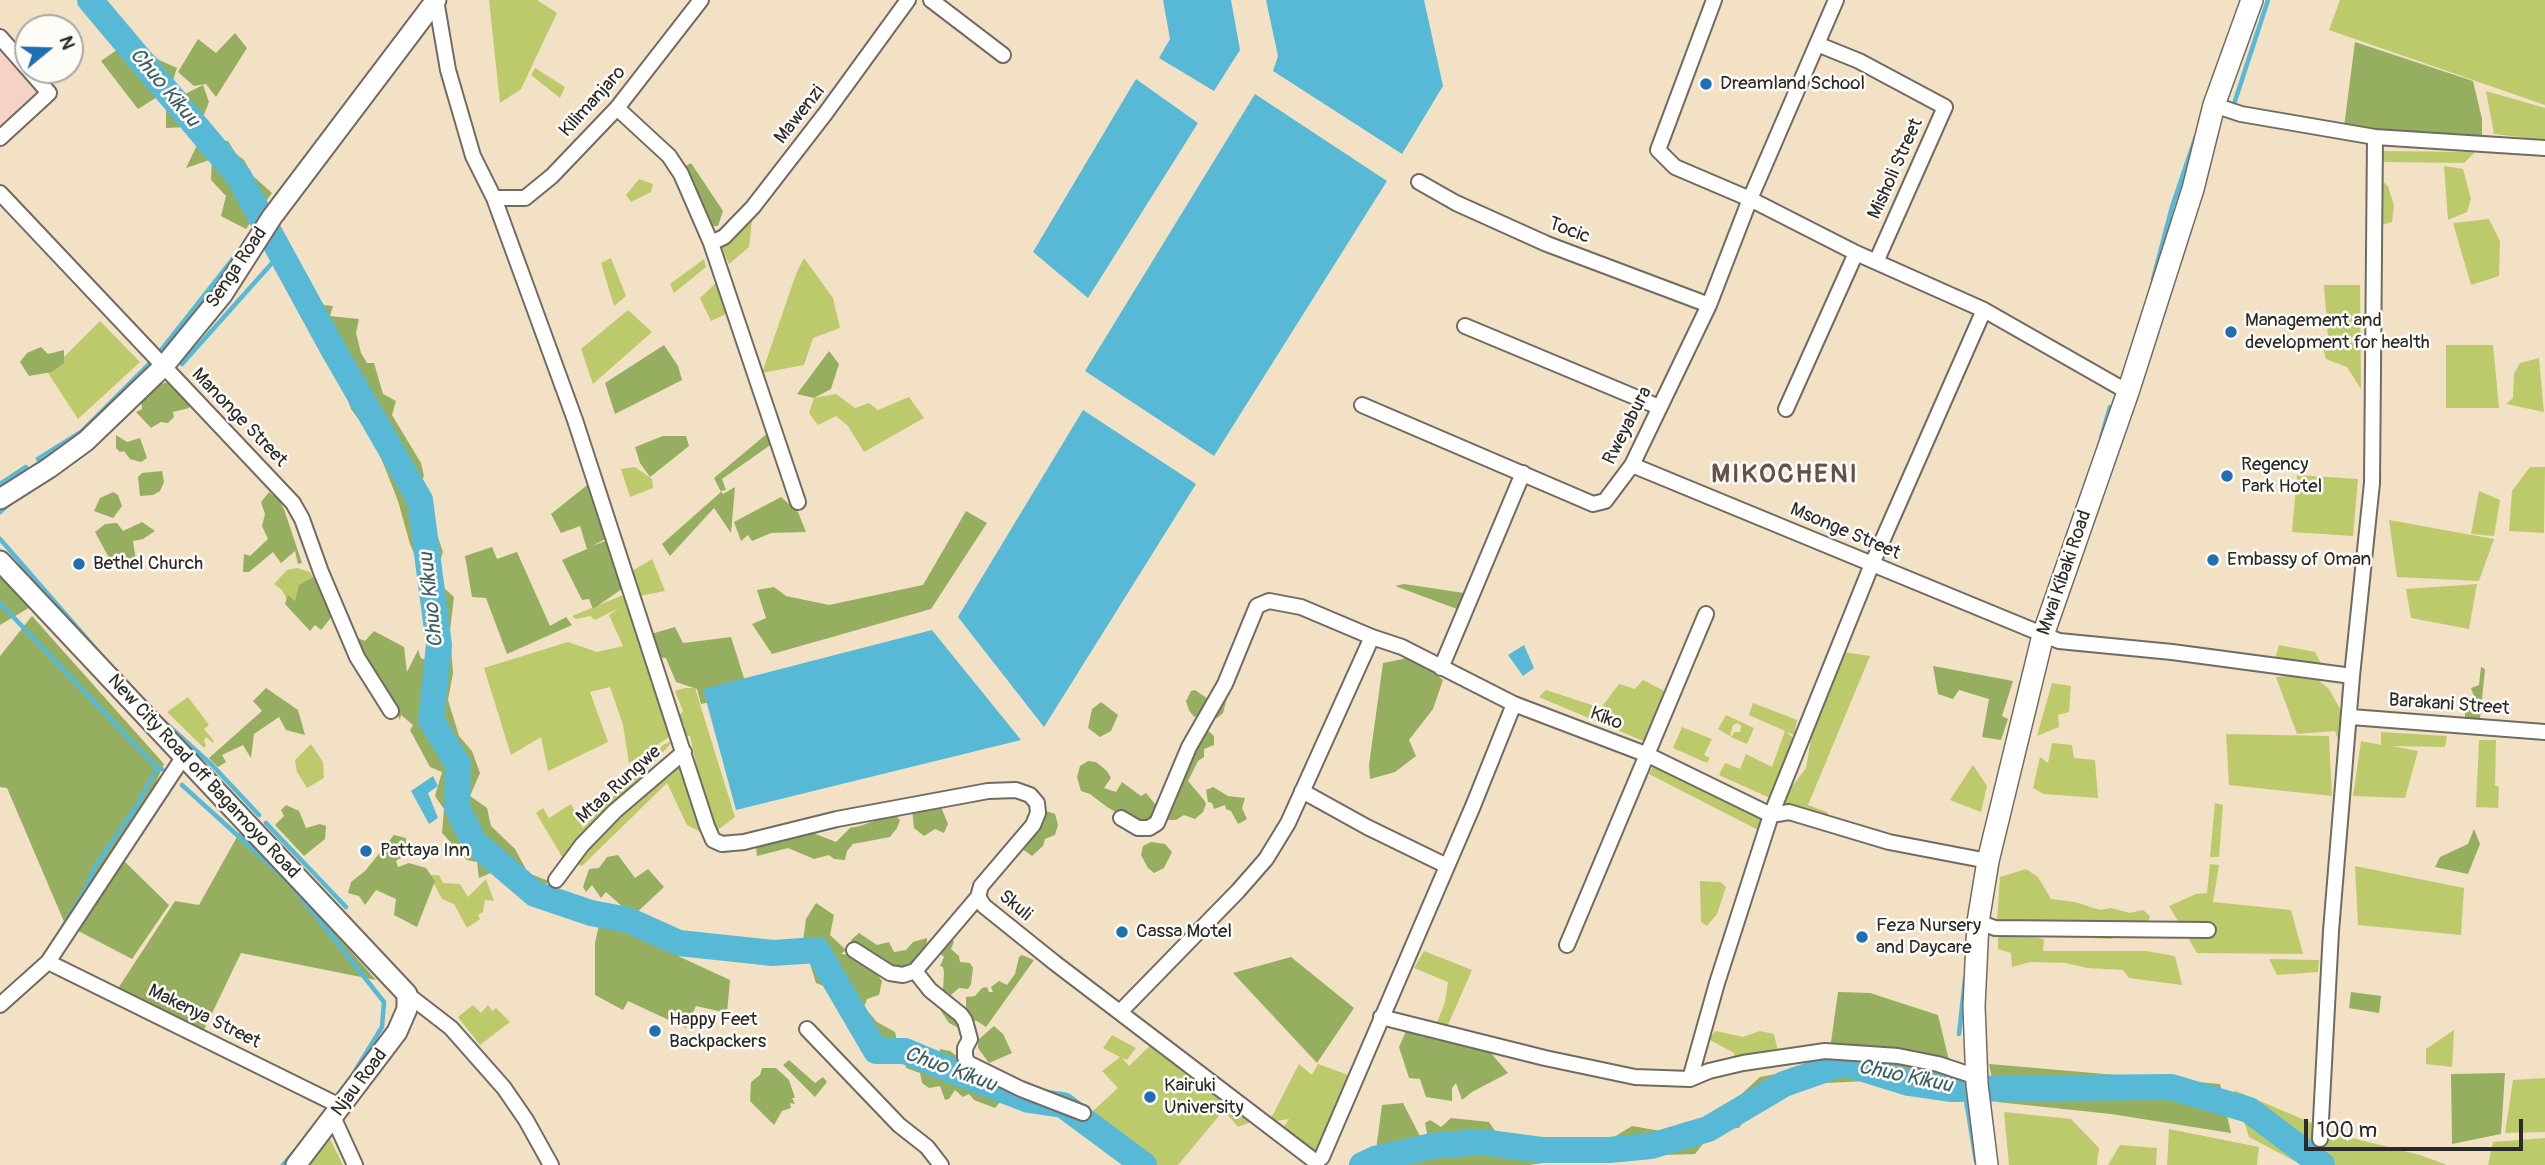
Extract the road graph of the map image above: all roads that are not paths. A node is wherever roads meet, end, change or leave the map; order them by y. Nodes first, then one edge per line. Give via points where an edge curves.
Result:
1 (436, 0) edge
2 (701, 0) edge
3 (908, 0) edge
4 (931, 0) edge
5 (1714, 0) edge
6 (1836, 0) edge
7 (2248, 1) edge
8 (0, 37) edge
9 (1817, 44) junction
10 (14, 54) edge
11 (1003, 55) dead end
12 (41, 84) edge
13 (2214, 105) junction
14 (617, 108) junction
15 (2375, 137) junction
16 (0, 138) edge
17 (2545, 148) edge
18 (1419, 182) dead end
19 (0, 193) edge
20 (494, 198) junction
21 (1750, 199) junction
22 (711, 243) junction
23 (1856, 253) junction
24 (1876, 262) junction
25 (1709, 305) junction
26 (1984, 310) junction
27 (1465, 326) dead end
28 (163, 367) junction
29 (2129, 392) junction
30 (1362, 405) dead end
31 (1659, 407) junction
32 (1786, 409) dead end
33 (1632, 465) junction
34 (1522, 473) junction
35 (0, 499) edge
36 (798, 502) dead end
37 (0, 561) edge
38 (1872, 564) junction
39 (1706, 614) dead end
40 (2043, 635) junction
41 (1372, 637) junction
42 (1441, 668) junction
43 (2353, 676) junction
44 (1514, 704) junction
45 (391, 710) dead end
46 (2351, 717) junction
47 (2545, 732) edge
48 (684, 752) junction
49 (1647, 755) junction
50 (184, 756) junction
51 (1302, 791) junction
52 (1772, 815) junction
53 (1121, 818) dead end
54 (1987, 861) junction
55 (1447, 866) junction
56 (556, 880) dead end
57 (978, 897) junction
58 (1979, 922) junction
59 (2208, 930) dead end
60 (1567, 945) dead end
61 (854, 950) dead end
62 (48, 962) junction
63 (915, 971) junction
64 (407, 994) junction
65 (0, 1005) edge
66 (1120, 1012) junction
67 (1381, 1017) junction
68 (807, 1030) dead end
69 (1690, 1079) junction
70 (1977, 1081) junction
71 (338, 1113) junction
72 (1083, 1113) dead end
73 (2320, 1139) dead end
74 (296, 1165) edge
75 (355, 1165) edge
76 (551, 1165) edge
77 (941, 1165) edge
78 (1987, 1165) edge

1 - 20 street via 473,156
1 - 28 street, Senga Road via 272,217 222,295
2 - 14 street, Kilimanjaro
3 - 22 street, Mawenzi via 753,207 724,237
4 - 11 street
5 - 21 street via 1658,150 1675,167
6 - 9 street, Rweyabura
7 - 13 main road, Mwai Kibaki Road
8 - 10 street
9 - 21 street, Rweyabura
9 - 24 street, Misholi Street via 1945,107
12 - 16 street via 49,93
13 - 15 street via 2241,114
13 - 29 main road, Mwai Kibaki Road via 2193,189
14 - 20 street, Kilimanjaro via 525,198
14 - 22 street via 670,156
15 - 17 street
15 - 43 street via 2372,483
18 - 25 street, Tocic via 1547,244
19 - 28 street, Manonge Street
20 - 48 street via 575,420
21 - 23 street
21 - 25 street, Rweyabura
22 - 36 street
23 - 24 street
23 - 32 street
24 - 26 street
25 - 31 street, Rweyabura
26 - 29 street
26 - 38 street
27 - 31 street
28 - 35 street, Senga Road via 86,441
28 - 45 street, Manonge Street via 293,503 357,657
29 - 40 main road, Mwai Kibaki Road
30 - 34 street, Rweyabura
31 - 33 street, Rweyabura
33 - 34 street, Rweyabura via 1605,501 1593,504
33 - 38 street, Msonge Street
34 - 42 street
37 - 50 street, New City Road off Bagamoyo Road
38 - 40 street, Msonge Street
38 - 52 street
39 - 49 street
40 - 43 street, Msonge Street
40 - 54 main road, Mwai Kibaki Road
41 - 42 street, Kiko
41 - 51 street
41 - 53 street, Kiko via 1301,607 1269,601 1257,606 1225,684 1189,747 1157,823 1138,828
42 - 44 street, Kiko
43 - 46 street
44 - 49 street, Kiko
44 - 55 street
46 - 47 street, Barakani Street
46 - 73 street via 2331,931
48 - 56 street, Mtaa Rungwe via 615,811
48 - 57 street, Skuli via 707,826 713,840 722,844 988,791 1016,790 1030,795 1037,803 1033,825 981,886
49 - 52 street, Kiko
49 - 60 street
50 - 62 street
50 - 64 street, New City Road off Bagamoyo Road
51 - 55 street
51 - 66 street via 1266,859
52 - 54 street, Kiko via 1789,812 1889,842
52 - 69 street
54 - 58 main road, Mwai Kibaki Road
55 - 67 street
57 - 63 street
57 - 66 street, Skuli
58 - 59 street via 1995,928
58 - 70 main road, Mwai Kibaki Road via 1974,1006
61 - 63 street via 890,973
62 - 65 street
62 - 71 street, Makenya Street
63 - 72 street via 965,1021 970,1039 968,1063
64 - 71 street, Njau Road via 407,1009 397,1032
64 - 76 street via 450,1028 504,1088
66 - 67 street, Skuli via 1316,1162
67 - 69 street via 1636,1077
68 - 77 street
69 - 70 street via 1743,1063 1825,1051 1898,1056 1938,1064
70 - 78 main road, Mwai Kibaki Road
71 - 74 street, Njau Road
71 - 75 street

